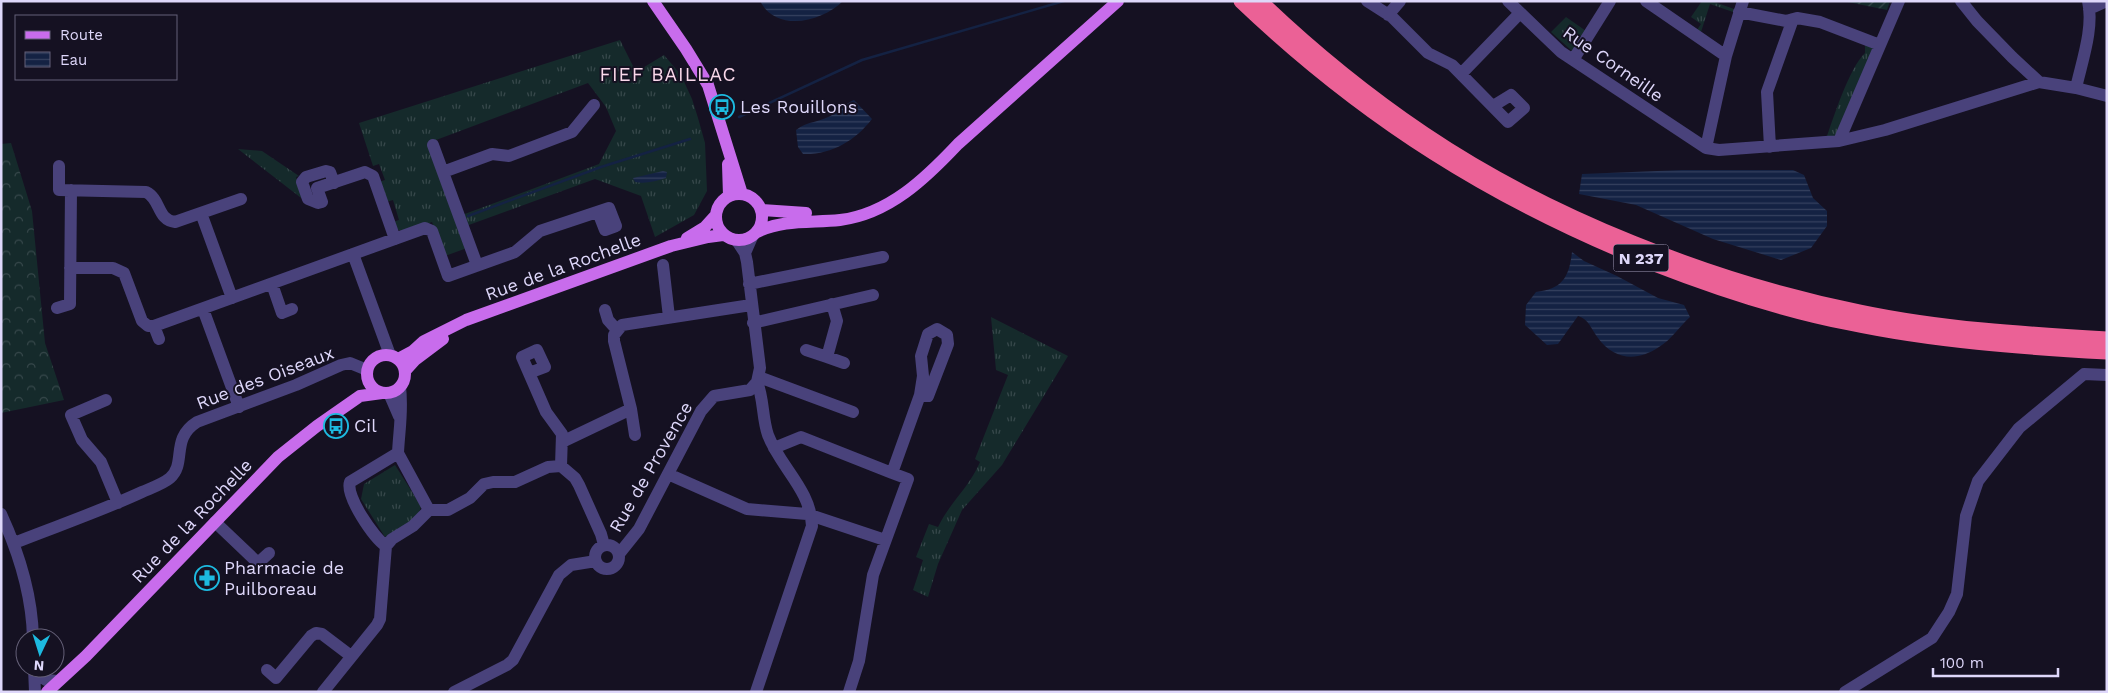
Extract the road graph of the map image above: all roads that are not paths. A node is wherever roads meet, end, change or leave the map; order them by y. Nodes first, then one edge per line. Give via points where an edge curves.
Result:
1 (653, 1) edge
2 (1118, 1) edge
3 (1242, 1) edge
4 (1260, 1) edge
5 (1400, 1) edge
6 (1508, 1) edge
7 (1610, 1) edge
8 (1646, 1) edge
9 (1899, 1) edge
10 (1961, 1) edge
11 (2107, 1) edge
12 (1369, 2) edge
13 (2088, 5) edge
14 (1741, 6) edge
15 (1520, 14) junction
16 (1388, 15) junction
17 (1793, 19) junction
18 (1880, 45) junction
19 (1726, 56) junction
20 (1572, 60) junction
21 (1462, 74) junction
22 (2039, 82) junction
23 (2076, 88) junction
24 (2107, 96) edge
25 (594, 105) dead end
26 (1493, 106) dead end
27 (1839, 141) junction
28 (958, 144) junction
29 (433, 145) dead end
30 (1770, 147) junction
31 (1706, 148) junction
32 (59, 166) dead end
33 (443, 172) junction
34 (334, 183) dead end
35 (71, 190) junction
36 (736, 195) junction
37 (241, 199) dead end
38 (761, 210) junction
39 (598, 212) dead end
40 (202, 213) junction
41 (715, 216) junction
42 (723, 235) junction
43 (754, 235) junction
44 (395, 239) junction
45 (737, 241) junction
46 (671, 246) junction
47 (745, 253) junction
48 (353, 254) junction
49 (883, 257) dead end
50 (477, 265) junction
51 (663, 265) dead end
52 (70, 268) junction
53 (272, 284) junction
54 (749, 284) junction
55 (873, 295) dead end
56 (232, 298) junction
57 (832, 304) junction
58 (751, 305) junction
59 (57, 308) dead end
60 (203, 309) junction
61 (292, 309) dead end
62 (605, 310) dead end
63 (669, 316) junction
64 (466, 320) junction
65 (753, 322) junction
66 (154, 326) junction
67 (617, 330) junction
68 (159, 339) dead end
69 (2107, 339) edge
70 (806, 350) dead end
71 (2107, 352) edge
72 (394, 357) junction
73 (827, 357) junction
74 (844, 363) dead end
75 (405, 371) junction
76 (529, 373) dead end
77 (367, 375) junction
78 (2107, 375) edge
79 (755, 383) junction
80 (391, 391) junction
81 (920, 395) dead end
82 (360, 396) junction
83 (106, 400) dead end
84 (238, 407) junction
85 (631, 409) junction
86 (853, 412) dead end
87 (635, 435) dead end
88 (564, 441) junction
89 (774, 448) junction
90 (398, 453) junction
91 (561, 466) junction
92 (892, 473) junction
93 (668, 474) junction
94 (118, 503) junction
95 (429, 510) junction
96 (1, 514) edge
97 (812, 515) junction
98 (215, 522) junction
99 (885, 540) junction
100 (14, 543) junction
101 (604, 545) junction
102 (386, 546) junction
103 (269, 553) dead end
104 (619, 554) junction
105 (596, 561) junction
106 (32, 628) edge
107 (351, 656) junction
108 (266, 670) dead end
109 (34, 678) edge
110 (44, 678) edge
111 (58, 681) junction
112 (461, 690) edge
113 (35, 692) edge
114 (47, 692) edge
115 (323, 692) edge
116 (756, 692) edge
117 (849, 692) edge
118 (1845, 692) edge

1 - 36 main road via 708,85
2 - 28 main road
3 - 71 highway, N 237 via 1319,71 1402,134 1509,198 1581,234 1734,293 1848,323 1971,342
4 - 69 highway, N 237 via 1306,44 1426,135 1525,193 1642,245 1740,281 1860,312 1973,330
5 - 16 street
6 - 15 street, Rue Corneille
7 - 20 street
8 - 19 street
9 - 18 street
10 - 22 street
11 - 13 street
12 - 16 street
13 - 23 street via 2086,45
14 - 17 street via 1786,21
14 - 19 street
15 - 20 street, Rue Corneille
15 - 21 street
16 - 21 street via 1428,53
17 - 18 street via 1826,24
17 - 30 street via 1767,92
18 - 27 street
19 - 31 street
20 - 31 street, Rue Corneille
21 - 26 street
22 - 23 street
22 - 27 street
23 - 24 street
25 - 33 street via 572,132 509,156 492,154
27 - 30 street
28 - 38 main road via 895,190 861,207 822,214
28 - 43 main road via 911,188 881,208 842,219 782,223
29 - 33 street
30 - 31 street
32 - 35 street via 59,190
33 - 50 street
34 - 44 street via 365,172 373,176
35 - 40 street via 146,192 155,199 168,222
35 - 52 street
36 - 38 main road via 754,200
36 - 41 main road via 719,204
37 - 40 street
38 - 43 main road via 761,226
39 - 50 street via 540,231 516,252
40 - 56 street
41 - 42 main road
41 - 46 main road, Rue de la Rochelle via 705,227
42 - 45 main road
42 - 46 main road, Rue de la Rochelle
43 - 45 main road
43 - 47 street
44 - 48 street
44 - 50 street via 428,228 432,230 448,276
45 - 47 street
46 - 64 main road, Rue de la Rochelle
47 - 54 street
48 - 53 street
48 - 72 street
49 - 54 street
51 - 63 street
52 - 59 street via 70,304
52 - 66 street via 113,268 124,272 142,321
53 - 56 street
53 - 61 street via 282,313
54 - 58 street
55 - 57 street
56 - 60 street
57 - 65 street
57 - 73 street via 837,321
58 - 63 street
58 - 65 street
60 - 66 street
60 - 84 street
62 - 67 street via 608,320
63 - 67 street via 622,325
64 - 72 main road, Rue de la Rochelle
64 - 75 main road, Rue de la Rochelle
65 - 79 street via 760,368
66 - 68 street
67 - 85 street via 614,341
70 - 73 street
72 - 75 main road
72 - 77 main road via 376,358
73 - 74 street
75 - 80 main road via 405,378
76 - 88 street via 549,418 560,428
77 - 80 main road via 373,389
77 - 82 main road, Rue de la Rochelle
77 - 84 street, Rue des Oiseaux via 350,364 341,365
78 - 118 street via 2084,374 2019,428 1978,481 1966,516 1957,594 1932,638
79 - 86 street
79 - 89 street
79 - 93 street, Rue de Provence via 714,396 700,411
80 - 82 main road, Rue de la Rochelle
80 - 90 street via 402,414
81 - 92 street
82 - 98 main road, Rue de la Rochelle via 278,457
83 - 94 street via 71,415 82,440 101,462
84 - 94 street, Rue des Oiseaux via 188,428 170,479
85 - 87 street
85 - 88 street
88 - 91 street
89 - 92 street via 801,437
89 - 97 street
90 - 95 street
90 - 102 street via 350,482 349,487 351,496 379,541
91 - 95 street via 548,467 515,482 484,484 470,498 448,510
91 - 101 street via 580,485
92 - 99 street via 908,479
93 - 97 street via 747,509
93 - 104 street, Rue de Provence via 639,529
94 - 100 street, Rue des Oiseaux
95 - 102 street
96 - 100 street
97 - 99 street
97 - 116 street via 812,526
98 - 103 street via 258,563
98 - 111 main road, Rue de la Rochelle
99 - 117 street via 873,575 859,662
100 - 106 street via 28,596
101 - 104 street via 613,546
101 - 105 street via 596,552
102 - 107 street via 380,618
104 - 105 street via 619,561 613,568 604,569
105 - 112 street via 564,569 512,660 501,670
107 - 108 street via 316,633 276,678
107 - 115 street
109 - 113 street
110 - 111 street
111 - 114 main road, Rue de la Rochelle

